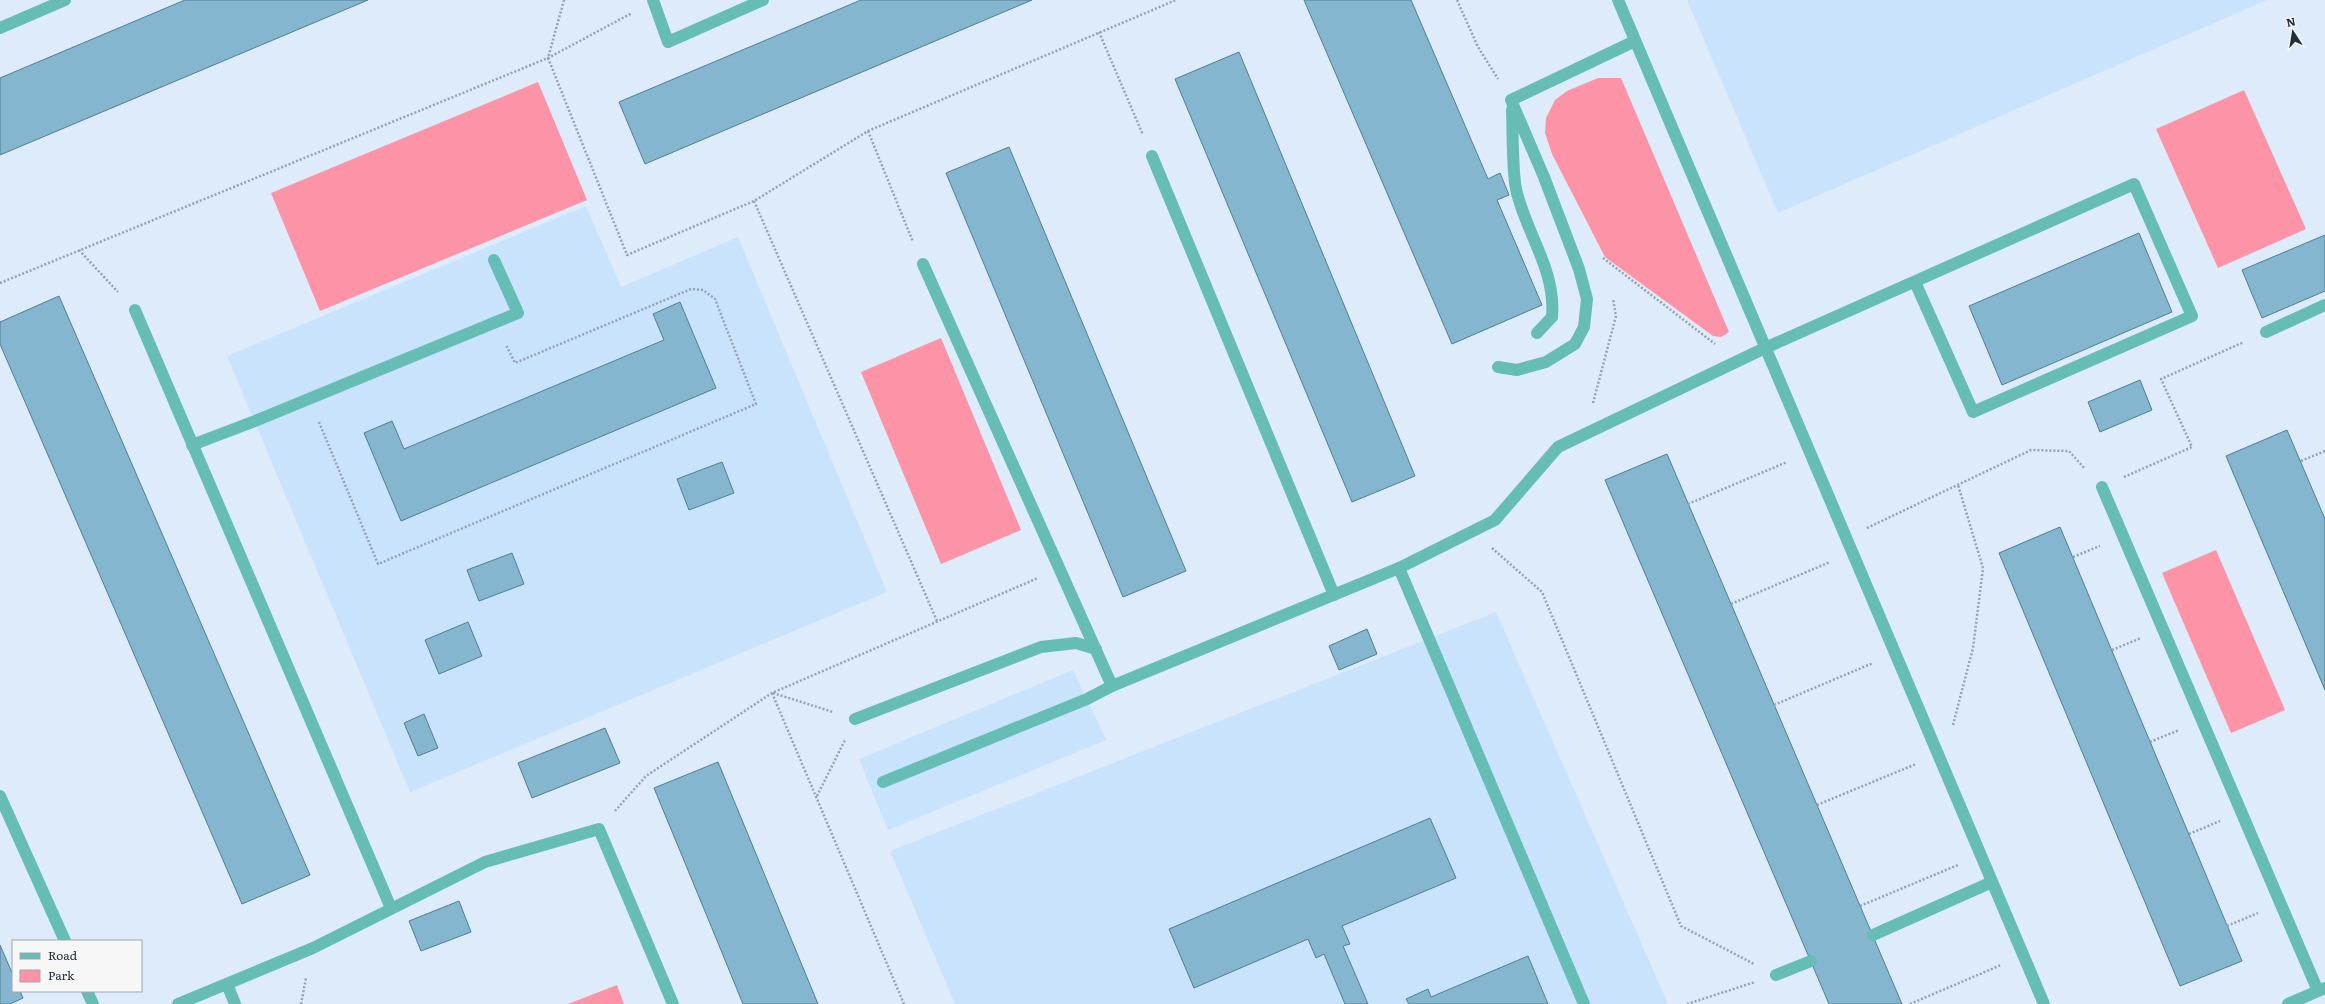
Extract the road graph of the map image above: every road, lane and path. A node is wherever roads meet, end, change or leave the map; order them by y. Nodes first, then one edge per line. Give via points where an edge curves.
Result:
1 (65, 0) edge
2 (564, 0) edge
3 (763, 0) edge
4 (1176, 0) edge
5 (1457, 0) edge
6 (1618, 0) edge
7 (653, 1) edge
8 (0, 28) edge
9 (1099, 32) junction
10 (1635, 41) junction
11 (548, 58) junction
12 (1511, 100) junction
13 (868, 131) junction
14 (1152, 156) joint
15 (754, 201) junction
16 (79, 250) junction
17 (1601, 254) dead end
18 (494, 260) dead end
19 (1605, 261) junction
20 (923, 264) joint
21 (1606, 268) dead end
22 (1915, 282) junction
23 (0, 283) edge
24 (1612, 296) dead end
25 (2325, 305) edge
26 (135, 310) joint
27 (496, 323) junction
28 (2266, 332) joint
29 (1537, 333) dead end
30 (1765, 348) junction
31 (1738, 361) junction
32 (1498, 367) dead end
33 (310, 399) junction
34 (1584, 434) junction
35 (192, 445) junction
36 (2325, 451) edge
37 (2301, 461) dead end
38 (1788, 462) dead end
39 (1958, 485) junction
40 (2102, 487) junction
41 (1688, 504) dead end
42 (1472, 531) junction
43 (2123, 536) junction
44 (1846, 538) junction
45 (2073, 558) dead end
46 (1830, 562) dead end
47 (1060, 568) junction
48 (1399, 568) junction
49 (1334, 595) junction
50 (1732, 604) dead end
51 (936, 621) junction
52 (2162, 628) junction
53 (1096, 649) junction
54 (2112, 650) dead end
55 (1873, 663) dead end
56 (1112, 686) junction
57 (772, 693) junction
58 (1774, 705) dead end
59 (855, 719) junction
60 (2202, 720) junction
61 (1951, 732) dead end
62 (2150, 742) dead end
63 (1916, 764) dead end
64 (883, 782) dead end
65 (0, 796) edge
66 (817, 797) junction
67 (1817, 805) dead end
68 (2241, 812) junction
69 (599, 829) junction
70 (2189, 834) dead end
71 (1958, 865) dead end
72 (1992, 882) junction
73 (2281, 904) junction
74 (1860, 906) dead end
75 (391, 908) junction
76 (2227, 926) dead end
77 (1873, 935) dead end
78 (64, 940) edge
79 (1811, 961) dead end
80 (2001, 965) dead end
81 (1776, 975) junction
82 (227, 984) junction
83 (2322, 990) edge
84 (87, 992) edge
85 (1697, 1003) edge
86 (92, 1004) edge
87 (178, 1004) edge
88 (235, 1004) edge
89 (673, 1004) edge
90 (904, 1004) edge
91 (1584, 1004) edge
92 (1687, 1004) edge
93 (1910, 1004) edge
94 (2044, 1004) edge
95 (2288, 1004) edge

1 - 8 street
2 - 11 path
3 - 7 street via 668,42
4 - 9 path
5 - 12 path via 1478,48
6 - 10 street
7 - 11 path
9 - 13 path
9 - 14 path
10 - 12 street
10 - 30 street
11 - 15 path via 627,255
11 - 16 path
12 - 29 street via 1516,189 1554,297 1552,318
12 - 32 street via 1579,270 1587,299 1584,327 1575,344 1546,362 1517,370
13 - 15 path
13 - 20 path
14 - 49 street
15 - 51 path
16 - 23 path
16 - 26 path
17 - 19 path
18 - 27 street via 518,313
19 - 21 path
19 - 31 path
20 - 47 street
22 - 22 street via 1973,412 2192,316 2134,184
22 - 30 street
24 - 34 path via 1616,316
25 - 28 street
26 - 35 street
27 - 33 street
27 - 33 path via 515,363 691,289 703,290 714,299 756,404 378,564
28 - 40 path via 2161,379 2192,447
30 - 31 street
30 - 44 street
31 - 34 street
33 - 35 street
34 - 42 street via 1558,447 1494,520
35 - 75 street
36 - 37 path
38 - 41 path
39 - 40 path via 2031,450 2069,451
39 - 44 path
39 - 61 path via 1983,568 1973,648
40 - 43 street
42 - 48 street
42 - 81 path via 1542,592 1681,926
43 - 45 path
43 - 52 street
44 - 72 street
46 - 50 path
47 - 51 path
47 - 53 street
48 - 49 street
48 - 91 street
49 - 56 street
51 - 57 path
52 - 54 path
52 - 60 street
53 - 56 street
53 - 59 street via 1076,643 1042,647
55 - 58 path
56 - 64 street via 1087,699
57 - 59 path
57 - 66 path
57 - 69 path via 646,776
59 - 66 path
60 - 62 path
60 - 68 street
63 - 67 path
65 - 78 street
66 - 90 path
68 - 70 path
68 - 73 street
69 - 75 street via 485,862
69 - 89 street
71 - 74 path
72 - 77 street
72 - 94 street
73 - 76 path
73 - 83 street
75 - 82 street via 313,948
79 - 81 street
80 - 93 path
81 - 85 path
82 - 87 street
82 - 88 street
83 - 95 street
84 - 86 street
85 - 92 path

